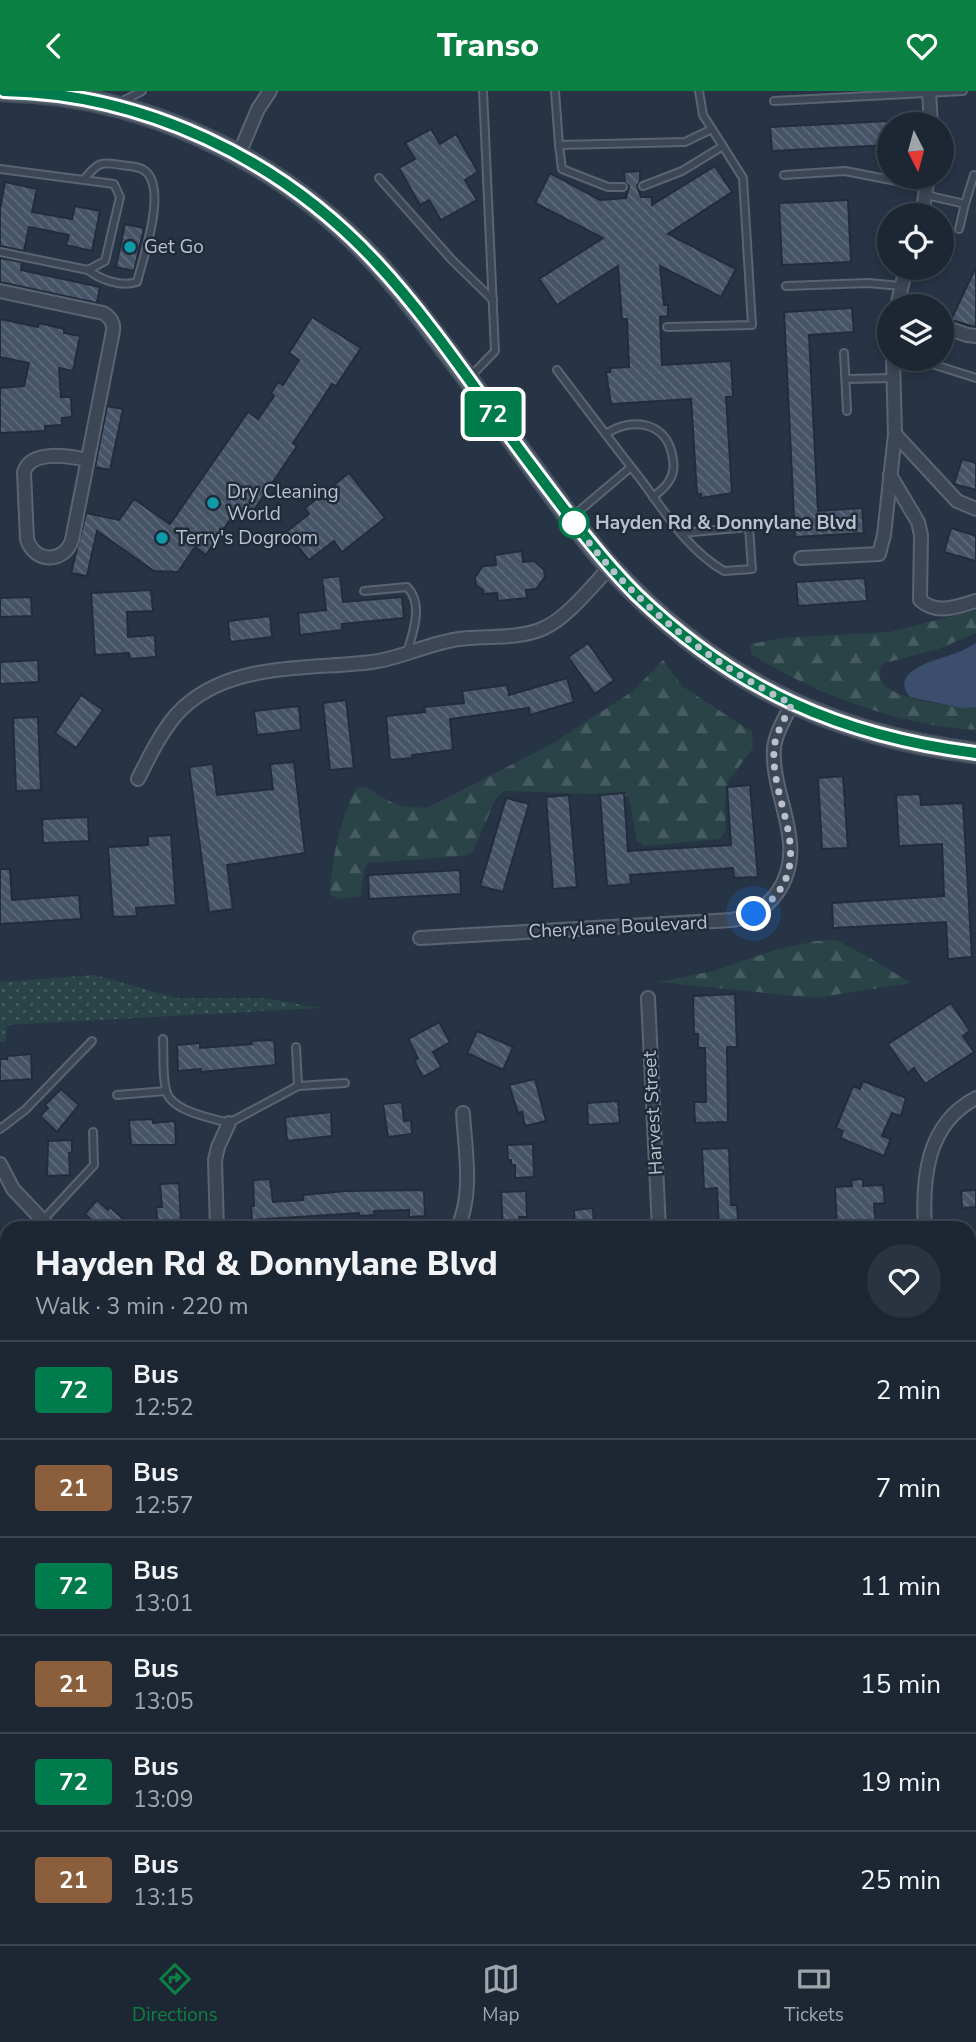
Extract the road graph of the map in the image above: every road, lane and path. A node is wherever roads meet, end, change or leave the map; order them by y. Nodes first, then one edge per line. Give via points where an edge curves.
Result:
1 (4, 91) edge
2 (142, 91) edge
3 (270, 91) edge
4 (483, 91) edge
5 (555, 91) edge
6 (699, 91) edge
7 (963, 91) edge
8 (929, 92) edge
9 (820, 95) edge
10 (774, 101) dead end
11 (113, 106) junction
12 (930, 112) edge
13 (712, 129) junction
14 (559, 145) junction
15 (723, 146) junction
16 (239, 154) junction
17 (0, 169) edge
18 (784, 175) dead end
19 (974, 175) dead end
20 (877, 177) edge
21 (379, 178) dead end
22 (84, 179) junction
23 (643, 186) dead end
24 (623, 187) dead end
25 (933, 189) edge
26 (965, 204) junction
27 (959, 229) dead end
28 (0, 252) edge
29 (88, 270) junction
30 (903, 280) edge
31 (786, 286) dead end
32 (901, 286) junction
33 (0, 291) edge
34 (900, 294) edge
35 (493, 300) junction
36 (667, 327) dead end
37 (954, 330) edge
38 (976, 336) edge
39 (844, 353) dead end
40 (557, 370) dead end
41 (892, 371) edge
42 (954, 371) edge
43 (892, 378) junction
44 (976, 378) edge
45 (846, 379) junction
46 (467, 380) junction
47 (847, 411) dead end
48 (895, 434) junction
49 (606, 435) junction
50 (88, 460) junction
51 (631, 467) junction
52 (890, 474) junction
53 (653, 496) junction
54 (976, 509) edge
55 (570, 518) junction
56 (681, 533) junction
57 (801, 558) dead end
58 (610, 567) junction
59 (364, 591) dead end
60 (976, 601) edge
61 (407, 653) junction
62 (792, 704) junction
63 (976, 753) edge
64 (138, 779) dead end
65 (420, 938) dead end
66 (648, 998) dead end
67 (163, 1039) dead end
68 (92, 1041) dead end
69 (296, 1047) dead end
70 (345, 1083) dead end
71 (298, 1086) junction
72 (166, 1090) junction
73 (117, 1095) dead end
74 (976, 1098) edge
75 (463, 1113) dead end
76 (229, 1123) junction
77 (0, 1129) edge
78 (93, 1132) dead end
79 (0, 1164) edge
80 (44, 1221) edge
81 (49, 1221) edge
82 (217, 1221) edge
83 (460, 1221) edge
84 (659, 1221) edge
85 (925, 1221) edge
86 (687, 1944) edge
87 (695, 1944) edge

1 - 11 main road
2 - 11 lane
3 - 16 street
4 - 35 lane
5 - 14 lane
6 - 13 lane via 703,115
7 - 8 lane
8 - 9 lane
8 - 12 street
9 - 10 lane
11 - 16 main road
13 - 14 lane via 685,142
13 - 15 lane
14 - 24 lane via 562,169 608,187
15 - 23 lane via 682,171
15 - 36 lane via 743,178 752,325
16 - 46 main road via 308,200 351,237 398,288
17 - 22 lane
18 - 20 lane via 845,171
19 - 26 lane
21 - 35 lane
22 - 29 lane via 114,184 120,197 105,261
22 - 29 lane via 105,162 142,169 156,189 137,282 99,278
25 - 26 lane
26 - 27 lane
28 - 29 lane
30 - 32 street
31 - 32 lane
32 - 34 street
33 - 50 street via 103,313 112,321
35 - 46 lane via 495,352
37 - 38 street
39 - 45 lane
40 - 49 lane
41 - 43 street
42 - 44 lane
43 - 45 lane
43 - 48 street
45 - 47 lane
46 - 55 main road
48 - 52 street
48 - 54 street via 957,501
49 - 51 lane
49 - 53 lane via 633,424 659,430 666,439 674,471
50 - 50 street via 69,547 59,557 42,557 27,539 26,468 38,458
51 - 53 lane
51 - 55 lane
52 - 57 street via 879,554
52 - 60 street via 918,522 920,600 928,608 947,609
53 - 56 lane
55 - 58 main road
56 - 56 lane via 724,571 752,569 749,527
58 - 61 street via 555,622 541,630 458,639
58 - 62 main road via 701,650
59 - 61 lane via 407,587 412,592 416,613
61 - 64 street via 372,662 248,675 219,684 178,714
62 - 63 main road via 873,734
62 - 65 street, Cherylane Boulevard via 774,751 791,840 788,870 774,898 754,914 732,921
66 - 84 street, Harvest Street
67 - 72 lane
68 - 77 lane via 25,1110
69 - 71 lane
70 - 71 lane
71 - 76 lane
72 - 73 lane
72 - 76 lane via 169,1100 191,1113
74 - 85 street via 949,1118 935,1141 926,1167
75 - 83 street via 466,1183
76 - 82 street via 215,1160
78 - 81 lane via 94,1165
79 - 80 street via 13,1189
86 - 87 main road

